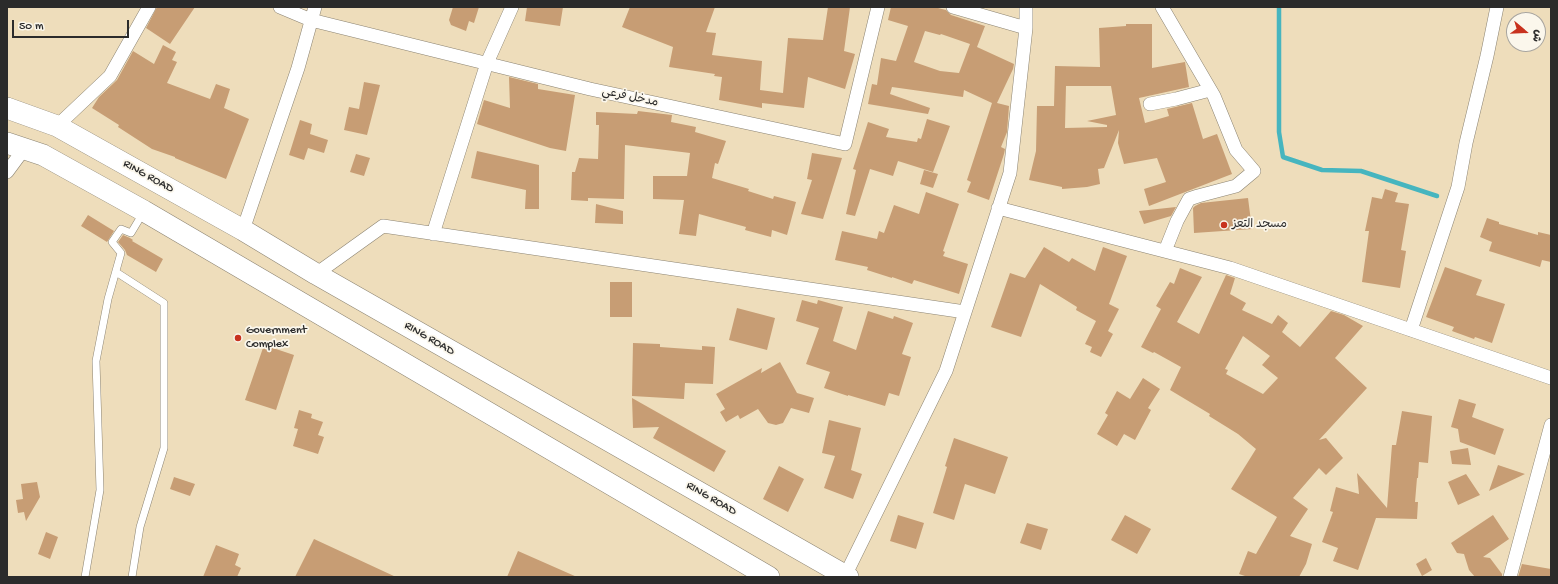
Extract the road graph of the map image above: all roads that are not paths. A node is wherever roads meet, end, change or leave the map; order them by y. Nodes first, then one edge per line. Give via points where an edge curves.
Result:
1 (149, 7) edge
2 (280, 7) edge
3 (512, 7) edge
4 (878, 7) edge
5 (953, 7) edge
6 (1026, 7) edge
7 (1162, 7) edge
8 (1497, 7) edge
9 (313, 13) edge
10 (1026, 28) junction
11 (487, 63) junction
12 (1210, 90) junction
13 (1150, 104) dead end
14 (7, 108) edge
15 (57, 126) junction
16 (15, 146) edge
17 (7, 172) edge
18 (160, 184) junction
19 (998, 208) junction
20 (144, 211) junction
21 (243, 230) junction
22 (433, 234) junction
23 (1165, 251) junction
24 (116, 272) junction
25 (316, 274) junction
26 (965, 312) junction
27 (1411, 330) junction
28 (1551, 378) edge
29 (1551, 425) edge
30 (847, 576) edge
31 (85, 577) edge
32 (132, 577) edge
33 (768, 577) edge
34 (1510, 577) edge

1 - 15 street via 110,76
2 - 9 street, مدخل فرعي
3 - 11 street
4 - 11 street, مدخل فرعي via 845,144 590,89
5 - 10 street
6 - 10 street
7 - 12 street
8 - 27 street via 1458,187
9 - 11 street, مدخل فرعي
9 - 21 street via 298,68
10 - 19 street via 1010,173
11 - 22 street
12 - 13 street
12 - 23 street via 1236,150 1254,171 1236,186 1189,199
14 - 15 main road, RING ROAD
15 - 18 main road, RING ROAD
16 - 17 street
16 - 20 main road via 43,155
18 - 20 main road
18 - 21 main road, RING ROAD
19 - 23 street
19 - 26 street
20 - 24 lane via 131,233 121,229 112,242 121,253
20 - 33 main road
21 - 25 main road, RING ROAD
22 - 25 street via 383,226
22 - 26 street
23 - 27 street via 1230,268
24 - 31 lane via 96,361 100,490
24 - 32 lane via 164,303 164,448 140,527
25 - 30 main road, RING ROAD
26 - 30 street via 946,371
27 - 28 street
29 - 34 street

